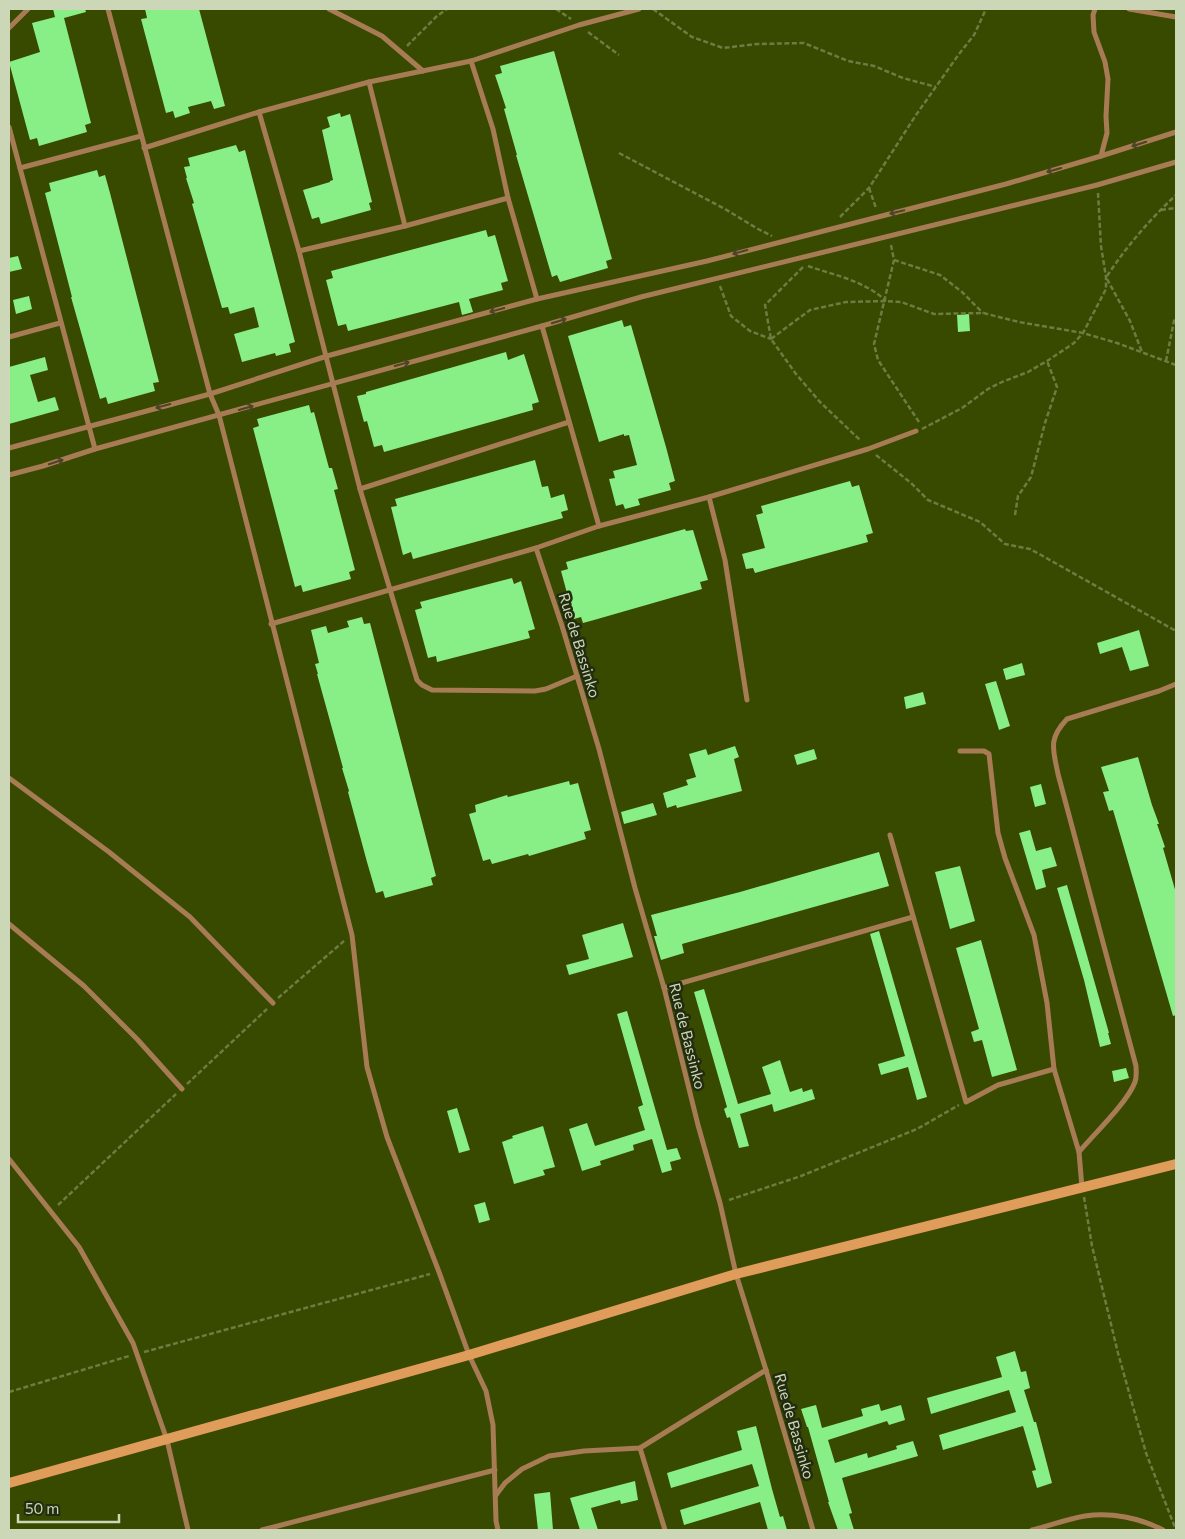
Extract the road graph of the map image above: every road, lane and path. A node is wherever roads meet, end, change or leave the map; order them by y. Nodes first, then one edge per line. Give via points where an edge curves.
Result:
1 (28, 9) edge
2 (108, 9) edge
3 (328, 9) edge
4 (447, 9) edge
5 (639, 9) edge
6 (653, 9) edge
7 (986, 9) edge
8 (1095, 9) edge
9 (1129, 9) edge
10 (1176, 17) edge
11 (9, 28) edge
12 (401, 52) junction
13 (471, 61) junction
14 (423, 71) junction
15 (369, 82) junction
16 (936, 87) junction
17 (259, 112) junction
18 (9, 127) edge
19 (1176, 132) edge
20 (141, 136) junction
21 (144, 148) junction
22 (619, 153) dead end
23 (1101, 156) junction
24 (1176, 162) edge
25 (20, 168) junction
26 (1097, 185) junction
27 (869, 188) junction
28 (1176, 195) edge
29 (508, 198) junction
30 (1176, 208) edge
31 (1160, 210) junction
32 (879, 217) junction
33 (405, 226) junction
34 (826, 231) junction
35 (888, 236) junction
36 (783, 241) junction
37 (299, 251) junction
38 (815, 254) junction
39 (894, 260) junction
40 (805, 265) junction
41 (1106, 277) junction
42 (718, 279) junction
43 (537, 299) junction
44 (886, 301) junction
45 (983, 313) junction
46 (1176, 319) edge
47 (60, 324) junction
48 (542, 326) junction
49 (1083, 333) junction
50 (9, 337) edge
51 (771, 339) junction
52 (1142, 353) junction
53 (327, 356) junction
54 (1047, 361) junction
55 (1166, 362) junction
56 (1176, 365) edge
57 (333, 383) junction
58 (210, 394) junction
59 (219, 415) junction
60 (569, 422) junction
61 (89, 426) junction
62 (923, 428) junction
63 (916, 431) joint
64 (9, 448) edge
65 (94, 449) junction
66 (868, 449) junction
67 (9, 475) edge
68 (360, 489) junction
69 (709, 497) junction
70 (1015, 514) dead end
71 (599, 526) junction
72 (536, 548) junction
73 (389, 590) junction
74 (272, 624) junction
75 (1176, 631) edge
76 (577, 676) junction
77 (1176, 684) edge
78 (747, 700) dead end
79 (960, 751) dead end
80 (9, 778) edge
81 (890, 835) dead end
82 (912, 917) junction
83 (9, 924) edge
84 (352, 935) junction
85 (664, 988) junction
86 (273, 1003) junction
87 (1054, 1069) junction
88 (182, 1089) junction
89 (966, 1102) junction
90 (1078, 1152) junction
91 (9, 1159) edge
92 (1176, 1164) edge
93 (1082, 1188) junction
94 (720, 1203) junction
95 (51, 1211) junction
96 (439, 1272) junction
97 (736, 1274) junction
98 (137, 1354) junction
99 (469, 1355) junction
100 (766, 1370) junction
101 (9, 1392) edge
102 (167, 1440) junction
103 (640, 1448) junction
104 (495, 1470) junction
105 (9, 1483) edge
106 (495, 1495) junction
107 (188, 1530) edge
108 (262, 1530) edge
109 (498, 1530) edge
110 (665, 1530) edge
111 (812, 1530) edge
112 (1032, 1530) edge
113 (1163, 1530) edge
114 (1176, 1530) edge

1 - 11 street
2 - 20 street
3 - 12 street via 382,36
4 - 12 path
5 - 13 street
6 - 16 path via 692,37 723,48 804,43 848,61 874,66
7 - 16 path via 974,35
8 - 23 street via 1092,15 1094,32 1108,79 1107,133
9 - 10 street
12 - 14 street
13 - 14 street
13 - 29 street via 493,129
14 - 15 street
15 - 17 street
15 - 33 street
16 - 27 path
17 - 21 street
17 - 37 street
18 - 25 street
19 -> 23 street
20 - 21 street
20 - 25 street
21 - 58 street
22 - 36 path
23 -> 32 street
24 - 26 street
25 - 47 street
26 - 35 street
26 - 41 path
27 - 32 path
27 - 34 path
28 - 31 path
29 - 33 street
29 - 43 street
30 - 31 path
31 - 41 path
32 - 34 street
33 - 37 street
34 - 36 street
35 - 38 street
35 - 39 path
36 -> 43 street
37 - 53 street
38 - 40 path
38 - 42 street
39 - 44 path
39 - 45 path via 940,275
40 - 44 path via 867,287
40 - 51 path via 765,305
41 - 49 path via 1106,289
41 - 52 path via 1130,321
48 -> 42 street
42 - 51 path via 731,316 750,331
43 -> 53 street
44 - 45 path via 901,302 934,314
44 - 51 path via 846,302 810,310
44 - 62 path via 874,344 878,360
45 - 49 path
46 - 55 path
47 - 50 street
47 - 61 street
57 -> 48 street
48 - 60 street
49 - 52 path
49 - 54 path
51 - 66 path via 820,402
52 - 55 path
53 - 57 street
53 - 58 street
54 - 62 path via 1002,382
54 - 70 path via 1057,387 1031,477 1018,496
55 - 56 path
59 -> 57 street
57 - 68 street
58 - 59 street
58 -> 61 street
59 - 65 street
59 - 74 street
60 - 68 street
60 - 71 street
61 - 64 street
61 - 65 street
62 - 63 path
63 - 66 street
67 -> 65 street
66 - 69 street
66 - 75 path via 928,500 980,522 1005,544 1041,554
68 - 73 street
69 - 71 street
69 - 78 street via 725,560
71 - 72 street
72 - 73 street
72 - 76 street, Rue de Bassinko
73 - 74 street
73 - 76 street via 417,680 432,690 536,691
74 - 84 street
76 - 85 street, Rue de Bassinko
77 - 90 street via 1068,719 1054,737 1058,774 1136,1066 1136,1080 1131,1091
79 - 87 street via 989,754 998,833 1034,934 1047,1003
80 - 86 street via 190,917
81 - 82 street
82 - 85 street
82 - 89 street
83 - 88 street via 84,986
84 - 86 path
84 - 96 street via 367,1067 387,1137
85 - 94 street, Rue de Bassinko
86 - 88 path
87 - 89 street via 998,1086
87 - 90 street
88 - 95 path
89 - 94 path via 917,1129 801,1176
90 - 93 street
91 - 95 street
92 - 93 street
93 - 97 street
93 - 114 path via 1092,1246 1118,1353 1146,1453
94 - 97 street, Rue de Bassinko
95 - 98 street via 80,1248
96 - 98 path
96 - 99 street
97 - 99 street
97 - 100 street, Rue de Bassinko
98 - 101 path
98 - 102 street
99 - 102 street
99 - 104 street via 486,1391 493,1425
100 - 103 street
100 - 111 street, Rue de Bassinko
102 - 105 street
102 - 107 street
103 - 106 street via 549,1456 522,1469
103 - 110 street
104 - 106 street
104 - 108 street
106 - 109 street
112 - 113 street via 1085,1516 1111,1515 1137,1519

